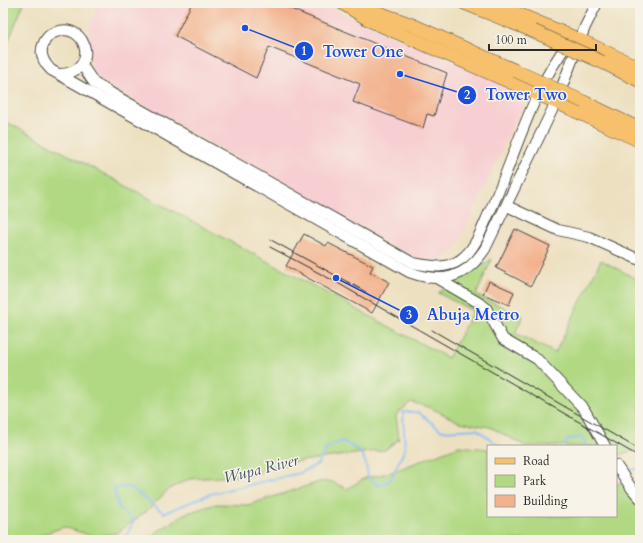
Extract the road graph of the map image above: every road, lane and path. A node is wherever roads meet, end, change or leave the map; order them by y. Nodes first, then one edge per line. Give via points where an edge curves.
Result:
1 (342, 3) edge
2 (351, 3) edge
3 (464, 3) edge
4 (492, 3) edge
5 (597, 3) edge
6 (577, 39) junction
7 (82, 65) junction
8 (640, 68) edge
9 (59, 74) junction
10 (640, 81) edge
11 (538, 94) junction
12 (556, 102) junction
13 (640, 129) edge
14 (640, 141) edge
15 (507, 206) junction
16 (640, 260) edge
17 (438, 280) junction
18 (605, 445) edge
19 (617, 467) edge
20 (640, 498) edge

1 - 11 main road via 371,21
2 - 13 main road, bridge via 410,24
3 - 10 main road, bridge via 534,31
4 - 6 main road
5 - 6 street
6 - 8 main road
6 - 11 street via 562,53
6 - 12 street
7 - 9 street via 68,74
7 - 9 street via 85,57 82,40 76,34 64,30 52,34 42,47 42,56 45,64
7 - 11 street via 94,83 123,100 413,263 438,267 460,260 476,242
9 - 17 street via 409,272
11 - 12 main road
12 - 14 main road
12 - 15 street
15 - 16 street via 558,230 589,237
15 - 17 street via 477,260 468,269
17 - 18 street via 481,304 486,308 502,339 542,363 584,409
19 - 20 street

